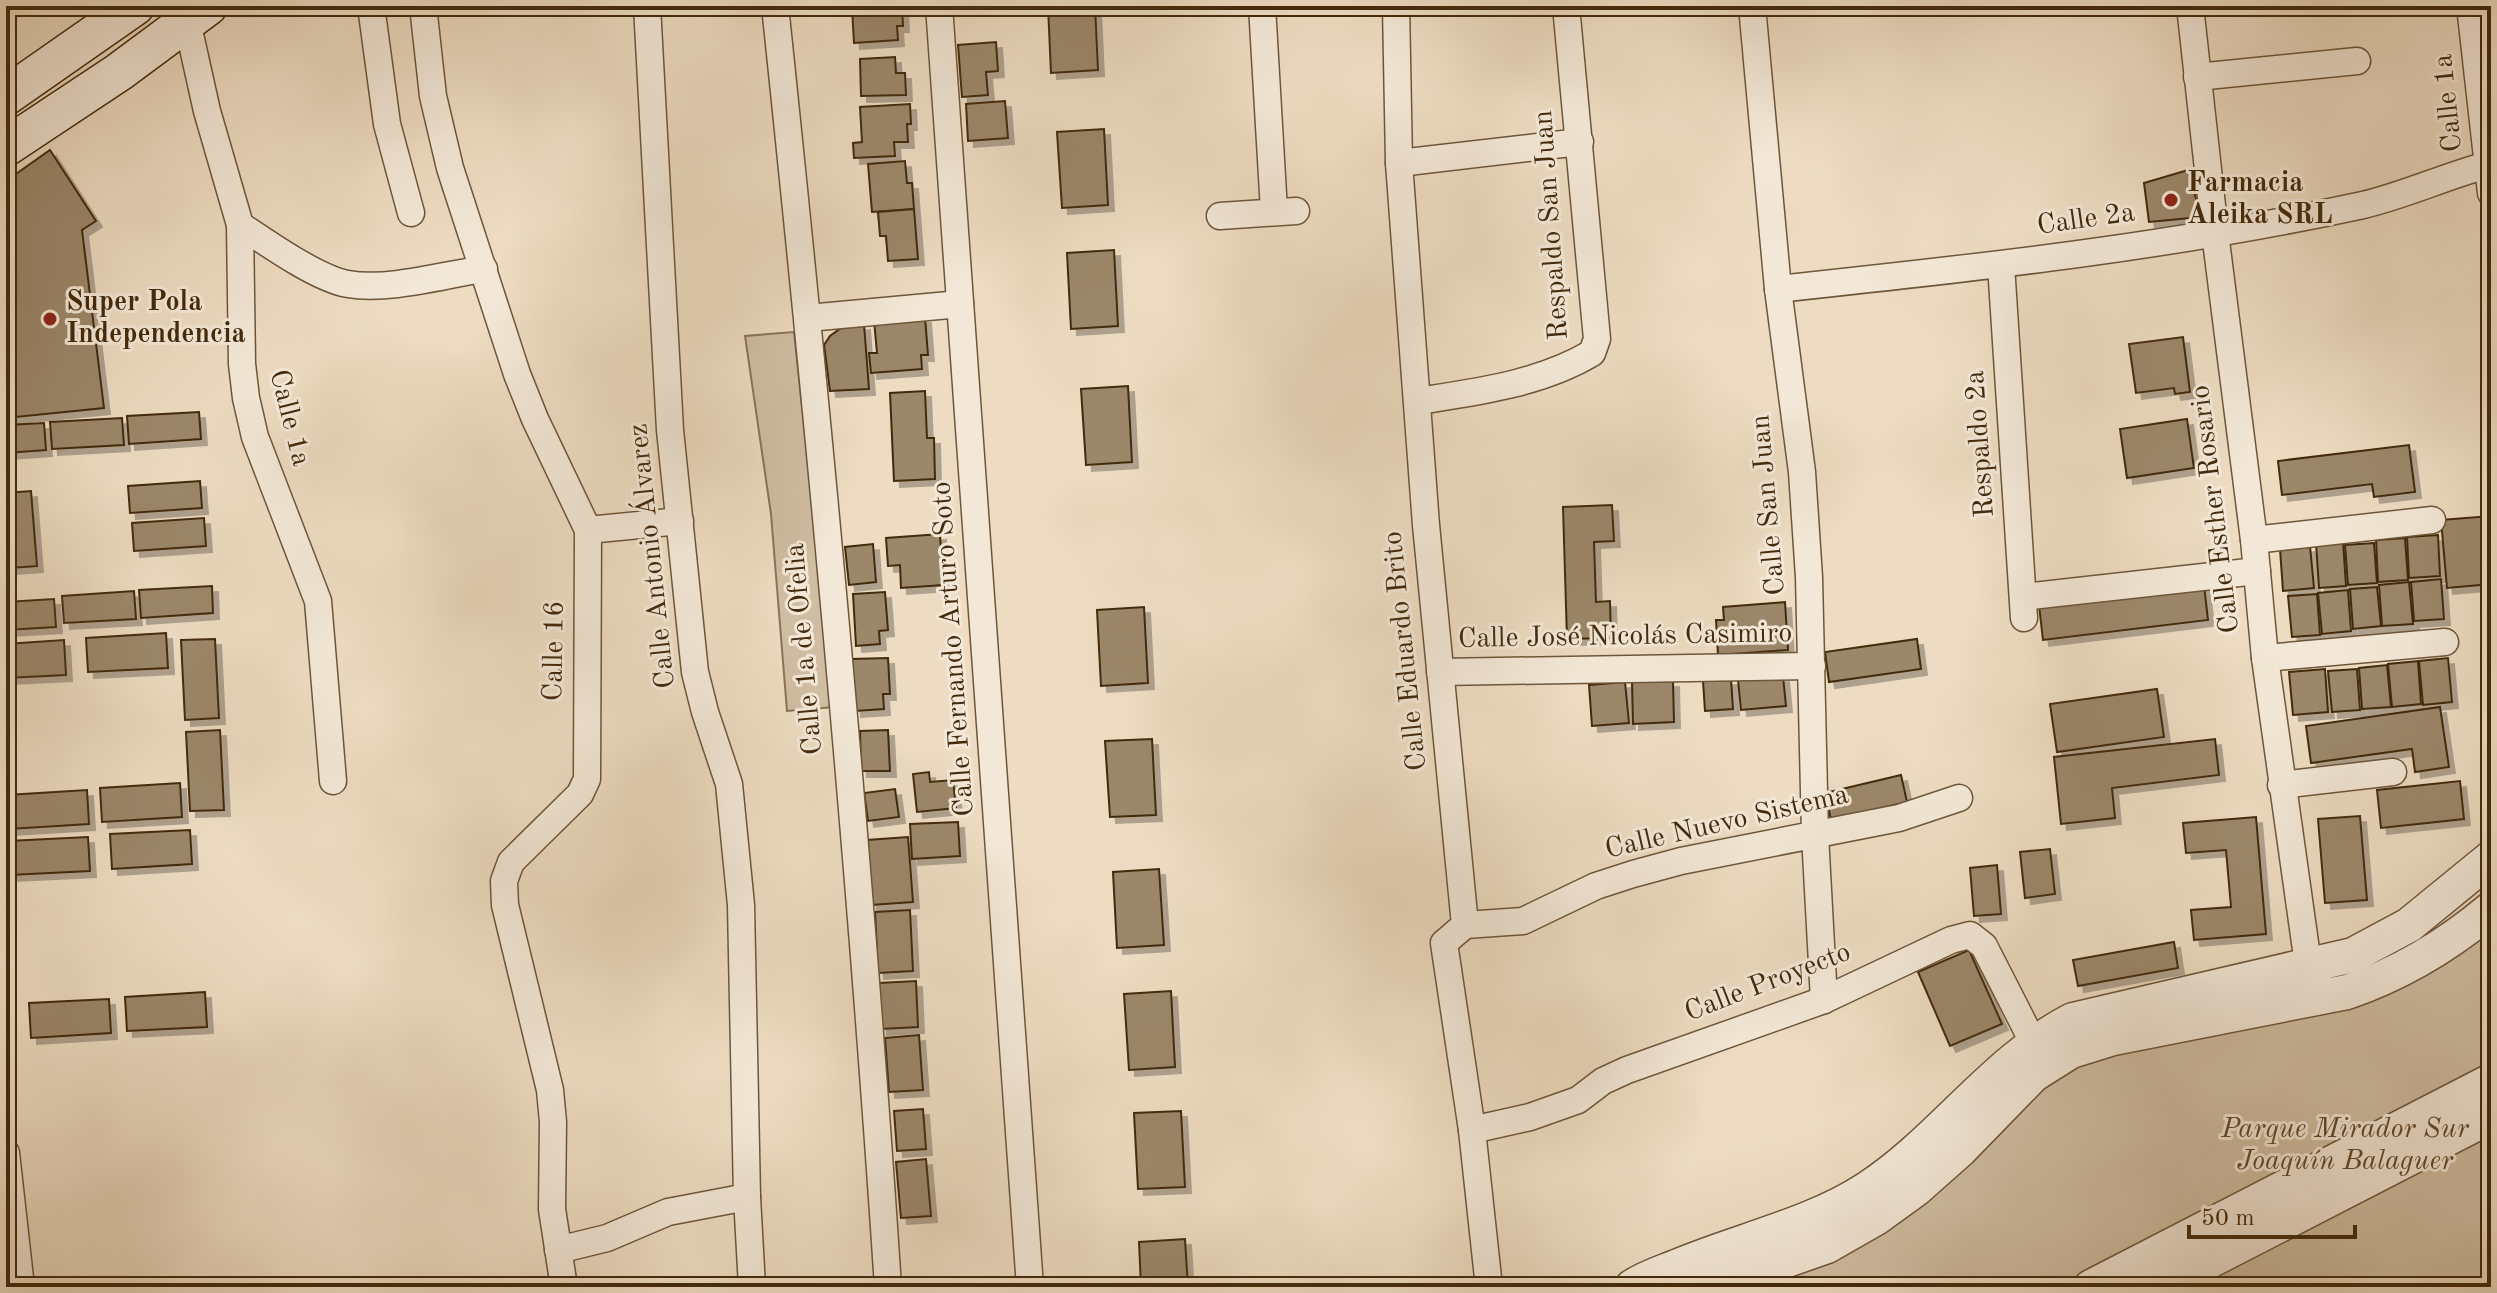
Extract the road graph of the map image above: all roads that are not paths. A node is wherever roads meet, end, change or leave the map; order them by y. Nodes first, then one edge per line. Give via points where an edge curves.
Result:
1 (135, 6) edge
2 (371, 6) edge
3 (423, 6) edge
4 (647, 6) edge
5 (775, 6) edge
6 (939, 6) edge
7 (1262, 6) edge
8 (1396, 6) edge
9 (1566, 6) edge
10 (1752, 6) edge
11 (2190, 6) edge
12 (2470, 6) edge
13 (198, 13) edge
14 (2357, 61) dead end
15 (2197, 77) junction
16 (20, 87) edge
17 (59, 113) junction
18 (1580, 142) junction
19 (6, 147) edge
20 (1399, 163) junction
21 (2489, 165) edge
22 (2491, 193) edge
23 (411, 213) dead end
24 (1220, 216) dead end
25 (240, 225) junction
26 (2215, 233) junction
27 (2001, 265) junction
28 (484, 269) junction
29 (1778, 289) junction
30 (960, 304) junction
31 (808, 318) junction
32 (1418, 401) junction
33 (2432, 520) dead end
34 (680, 521) junction
35 (588, 530) junction
36 (2254, 540) junction
37 (2257, 571) junction
38 (2445, 642) dead end
39 (2265, 658) junction
40 (1812, 666) junction
41 (1440, 672) junction
42 (2393, 772) dead end
43 (333, 781) dead end
44 (2281, 785) junction
45 (1959, 798) dead end
46 (1815, 835) junction
47 (2491, 858) edge
48 (2491, 909) edge
49 (1465, 925) junction
50 (2308, 964) junction
51 (2333, 996) junction
52 (1824, 1000) junction
53 (2033, 1042) junction
54 (2491, 1081) edge
55 (2491, 1116) edge
56 (1472, 1130) junction
57 (6, 1153) edge
58 (747, 1197) junction
59 (558, 1250) junction
60 (1488, 1278) dead end
61 (21, 1287) edge
62 (564, 1287) edge
63 (752, 1287) edge
64 (888, 1287) edge
65 (1030, 1287) edge
66 (1632, 1287) edge
67 (1710, 1287) edge
68 (2091, 1287) edge
69 (2159, 1287) edge

1 - 16 main road
2 - 23 street via 387,124
3 - 28 street, Calle 16 via 440,132
4 - 34 street, Calle Antonio Álvarez via 670,430
5 - 31 street, Calle 1a de Ofelia
6 - 30 street, Calle Fernando Arturo Soto
7 - 24 street via 1285,211
8 - 20 street, Calle Eduardo Brito
9 - 18 street, Respaldo San Juan
10 - 29 street, Calle San Juan
11 - 15 street, Calle Esther Rosario
12 - 21 street, Calle 1a
13 - 17 main road
13 - 25 street, Calle 1a via 207,111
14 - 15 street
15 - 26 street, Calle Esther Rosario
16 - 17 main road
17 - 19 main road
18 - 20 street
18 - 32 street, Respaldo San Juan via 1597,339 1592,353 1572,365 1495,389
20 - 32 street, Calle Eduardo Brito
21 - 22 street, Calle 1a
21 - 26 street, Calle 2a via 2366,204
25 - 28 street via 298,263 346,284 375,286
25 - 43 street, Calle 1a via 246,398 255,437 318,601
26 - 27 street, Calle 2a
26 - 36 street, Calle Esther Rosario
27 - 29 street, Calle 2a
27 - 37 street, Respaldo 2a via 2024,607
28 - 35 street, Calle 16 via 526,396
29 - 40 street, Calle San Juan via 1802,472
30 - 31 street
30 - 65 street, Calle Fernando Arturo Soto
31 - 64 street, Calle 1a de Ofelia
32 - 41 street, Calle Eduardo Brito
33 - 36 street
34 - 35 street
34 - 58 street, Calle Antonio Álvarez via 695,672 731,801 741,905
35 - 59 street, Calle 16 via 587,779 580,794 511,862 504,881 505,905 550,1090
36 - 37 street, Calle Esther Rosario
37 - 39 street, Calle Esther Rosario
38 - 39 street
39 - 44 street, Calle Esther Rosario
40 - 41 street, Calle José Nicolás Casimiro
40 - 46 street, Calle San Juan
41 - 49 street, Calle Eduardo Brito
42 - 44 street
44 - 50 street, Calle Esther Rosario
45 - 46 street, Calle Nuevo Sistema via 1899,818
46 - 49 street, Calle Nuevo Sistema via 1633,874 1523,921
46 - 52 street, Calle San Juan
47 - 50 street via 2385,940 2353,955
48 - 51 street via 2381,981
49 - 56 street via 1444,943
50 - 51 street, Calle Esther Rosario
50 - 53 street via 2073,1020
51 - 67 street via 2141,1032 2071,1051 2033,1075 1960,1150 1876,1218 1827,1246
52 - 53 street, Calle Proyecto via 1970,935 1984,946
52 - 56 street, Calle Proyecto via 1627,1070 1578,1100
53 - 66 street via 1865,1191 1825,1212
54 - 68 street
55 - 69 street
56 - 60 street
57 - 61 street
58 - 59 street via 668,1212 607,1238
58 - 63 street, Calle Antonio Álvarez
59 - 62 street, Calle 16

